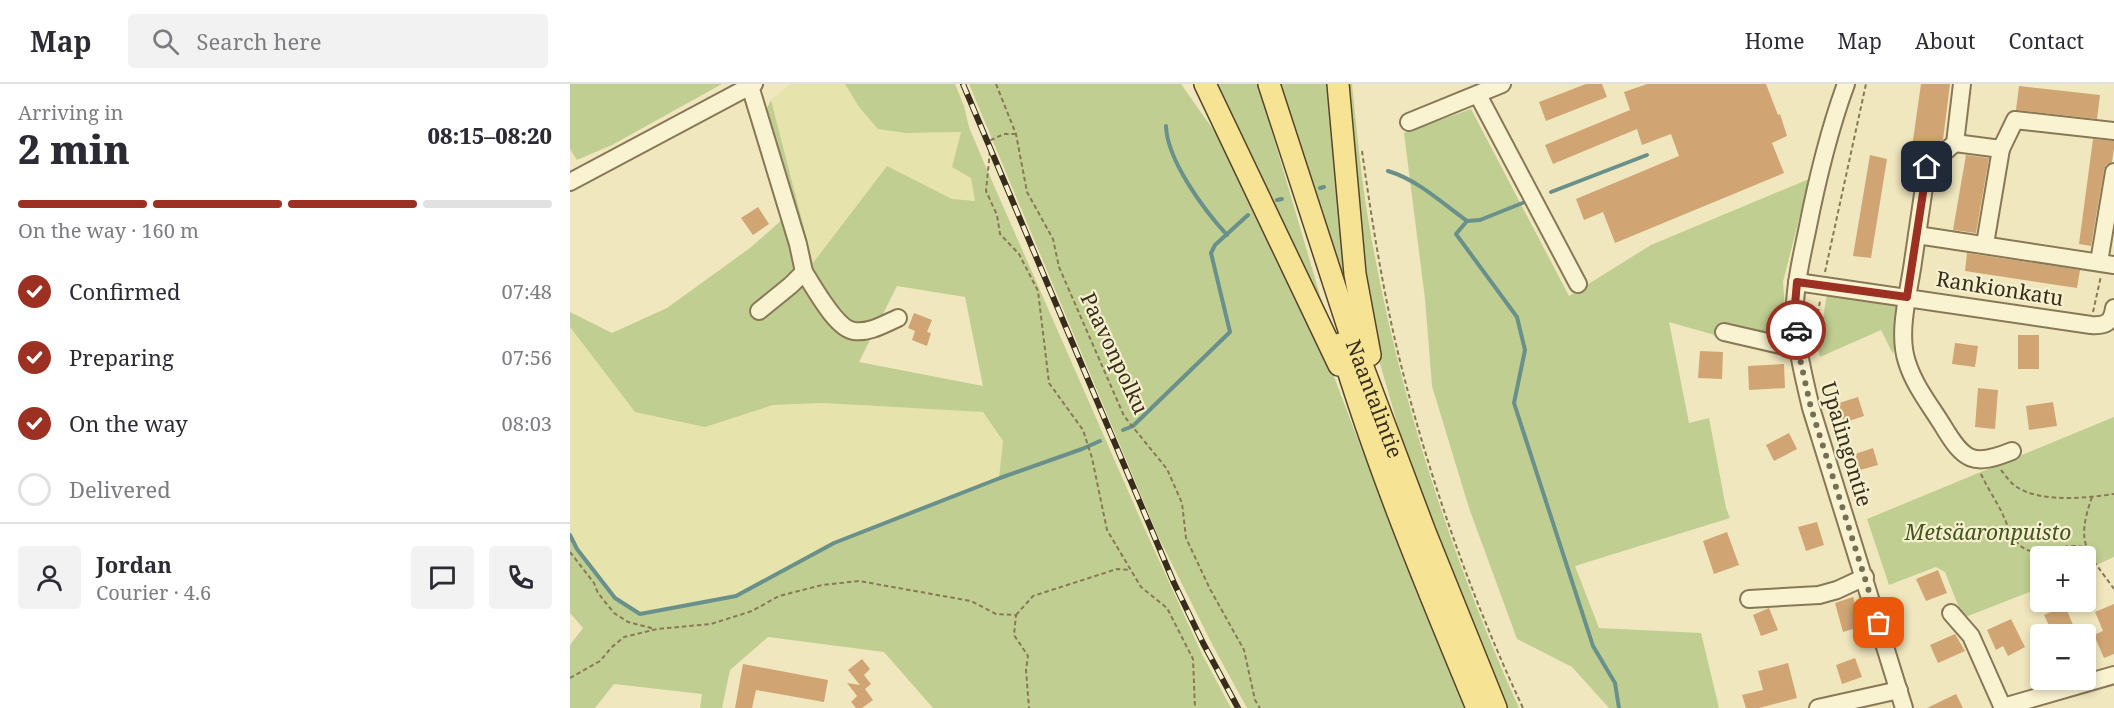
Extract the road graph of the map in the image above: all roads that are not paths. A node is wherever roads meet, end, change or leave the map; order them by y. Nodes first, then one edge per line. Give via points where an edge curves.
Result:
1 (1205, 84) edge
2 (1268, 84) edge
3 (1338, 84) edge
4 (1502, 84) edge
5 (1846, 84) edge
6 (1962, 84) edge
7 (752, 85) edge
8 (1478, 94) junction
9 (1409, 122) dead end
10 (2114, 131) edge
11 (1955, 143) junction
12 (2001, 149) junction
13 (2114, 172) edge
14 (570, 182) edge
15 (1917, 235) junction
16 (1985, 244) junction
17 (2106, 263) edge
18 (804, 272) junction
19 (1797, 282) junction
20 (1578, 284) dead end
21 (1907, 297) junction
22 (2114, 308) edge
23 (759, 311) dead end
24 (898, 318) dead end
25 (1724, 332) dead end
26 (1805, 348) junction
27 (1359, 408) junction
28 (1389, 441) junction
29 (2012, 451) dead end
30 (1865, 577) junction
31 (1749, 600) dead end
32 (1951, 613) dead end
33 (2114, 675) edge
34 (1899, 690) junction
35 (2003, 707) edge
36 (1477, 708) edge
37 (1496, 708) edge
38 (1818, 708) edge
39 (1904, 708) edge

1 - 27 main road
2 - 27 main road, Naantalintie via 1295,192
2 - 28 main road, Naantalintie
3 - 28 main road via 1355,274
4 - 8 street
5 - 19 street, Upalingontie via 1821,162
6 - 11 street
7 - 14 street
7 - 18 street
8 - 9 street
8 - 20 street
10 - 12 street via 2015,120
11 - 12 street
11 - 15 street via 1927,167
12 - 16 street
13 - 17 street
15 - 16 street
15 - 21 street
16 - 17 street
18 - 23 street
18 - 24 street via 844,327 854,331 873,329
19 - 21 street, Rankionkatu
19 - 26 street, Upalingontie via 1795,305
21 - 22 street, Rankionkatu via 2091,325 2106,324
21 - 29 street via 1907,361 1955,446 1974,458 1991,459
25 - 26 street
26 - 30 street, Upalingontie via 1811,408
27 - 36 main road, Naantalintie
28 - 37 main road, Naantalintie
30 - 31 street via 1819,595
30 - 34 street, Upalingontie
32 - 35 street via 1971,636
33 - 35 street
34 - 38 street
34 - 39 street, Upalingontie

